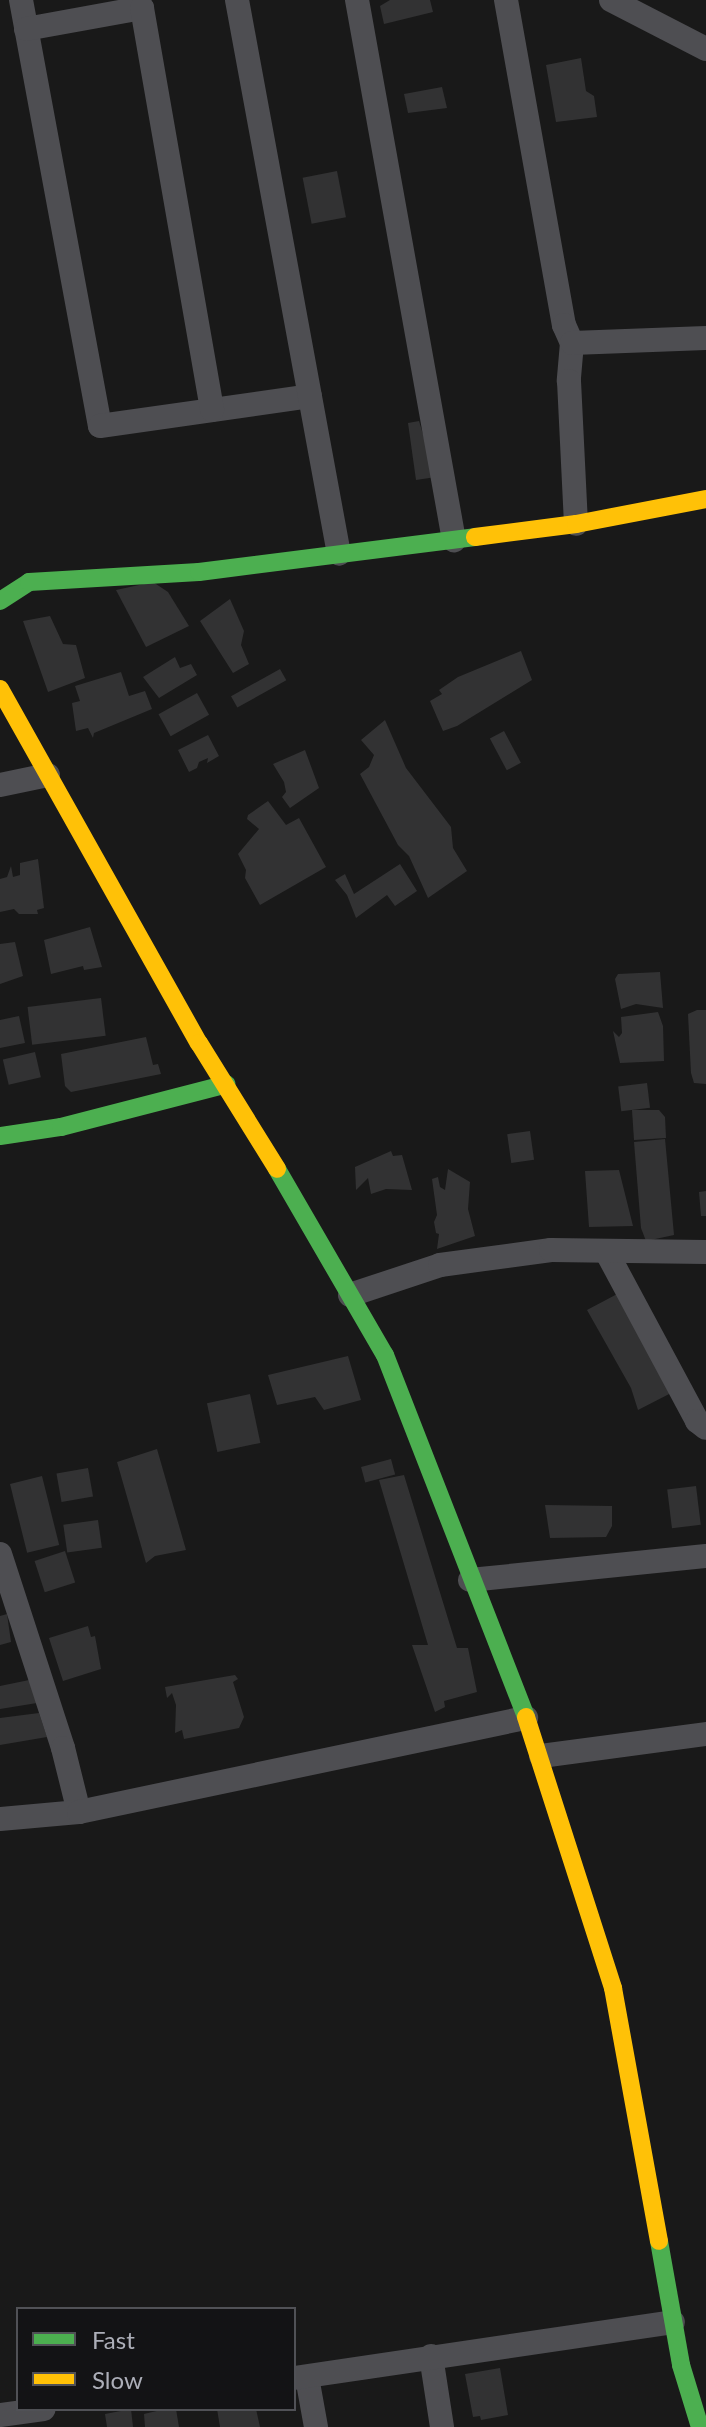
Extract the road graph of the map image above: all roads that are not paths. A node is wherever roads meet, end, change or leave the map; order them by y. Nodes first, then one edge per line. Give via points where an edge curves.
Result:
1 (21, 0) edge
2 (237, 0) edge
3 (357, 0) edge
4 (506, 0) edge
5 (611, 0) edge
6 (26, 29) junction
7 (706, 49) edge
8 (706, 338) edge
9 (572, 343) junction
10 (310, 396) junction
11 (212, 410) junction
12 (706, 499) edge
13 (576, 524) junction
14 (454, 540) junction
15 (339, 554) junction
16 (0, 601) edge
17 (0, 689) edge
18 (48, 775) junction
19 (0, 785) edge
20 (227, 1084) junction
21 (0, 1136) edge
22 (606, 1251) junction
23 (706, 1252) edge
24 (350, 1295) junction
25 (706, 1428) edge
26 (0, 1554) edge
27 (706, 1556) edge
28 (470, 1580) junction
29 (6, 1601) edge
30 (526, 1718) junction
31 (706, 1734) edge
32 (541, 1756) junction
33 (79, 1812) junction
34 (0, 1819) edge
35 (673, 2322) junction
36 (431, 2356) junction
37 (301, 2378) edge
38 (29, 2411) edge
39 (0, 2415) edge
40 (316, 2427) edge
41 (442, 2427) edge
42 (700, 2427) edge

1 - 6 street
2 - 10 street
3 - 14 street
4 - 9 street via 564,325
5 - 7 street
6 - 11 street via 100,426
6 - 11 street via 142,8
8 - 9 street
9 - 13 street
10 - 11 street
10 - 15 street
12 - 13 main road
13 - 14 main road
14 - 15 main road
15 - 16 main road via 199,572 29,582
17 - 18 main road
18 - 19 street
18 - 20 main road
20 - 21 main road via 61,1127
20 - 24 main road
22 - 23 street
22 - 24 street via 551,1250 440,1265
22 - 25 street via 697,1421
24 - 28 main road via 385,1355
26 - 29 street
27 - 28 street
28 - 30 main road
29 - 33 street via 63,1748
30 - 32 main road
30 - 33 street
31 - 32 street
32 - 35 main road via 613,1988
33 - 34 street
35 - 36 street
35 - 42 main road
36 - 37 street
36 - 41 street
37 - 40 street
38 - 39 street

